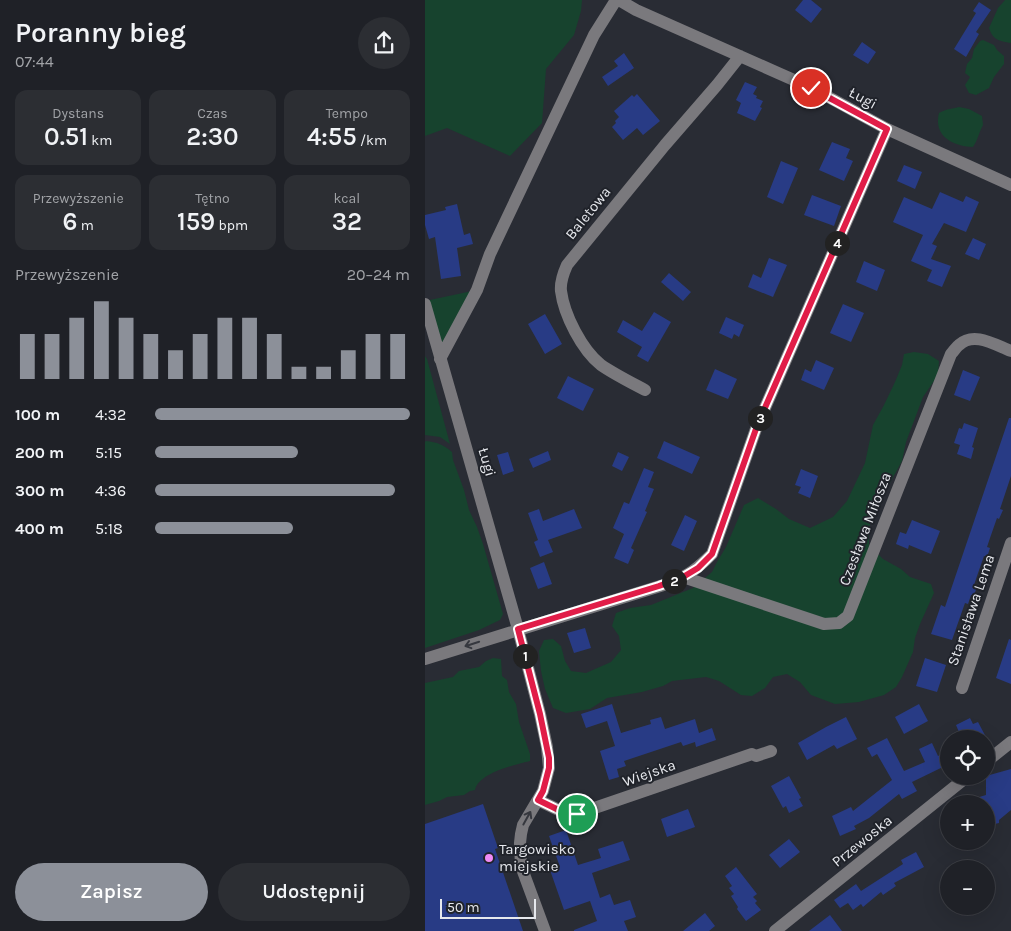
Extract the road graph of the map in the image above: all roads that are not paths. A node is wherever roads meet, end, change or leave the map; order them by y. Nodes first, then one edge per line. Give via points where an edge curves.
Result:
1 (617, 0) edge
2 (740, 56) junction
3 (887, 129) junction
4 (1011, 185) edge
5 (425, 304) edge
6 (1011, 351) edge
7 (440, 358) junction
8 (645, 390) dead end
9 (1011, 543) edge
10 (683, 577) junction
11 (518, 629) junction
12 (425, 659) edge
13 (962, 688) dead end
14 (1011, 742) edge
15 (771, 751) dead end
16 (995, 755) edge
17 (957, 785) edge
18 (538, 800) junction
19 (545, 931) edge
20 (775, 931) edge

1 - 2 street, Ługi
1 - 7 street via 594,35 477,290
2 - 3 street, Ługi via 811,88
2 - 8 street, Baletowa via 567,265 562,278 566,314 587,350 600,364
3 - 4 street, Ługi
3 - 10 street via 757,426 712,554
5 - 7 street, Ługi
6 - 10 street, Czesława Miłosza via 981,339 960,344 951,354 848,616 839,624 824,624
7 - 11 street, Ługi
9 - 13 street, Stanisława Lema
10 - 11 street
11 -> 12 street
11 - 18 street via 549,758 543,791
14 - 16 street
15 - 18 street, Wiejska via 756,756 752,754 577,814 569,815
17 - 20 street, Przewoska
19 -> 18 street via 521,866 520,854 523,825

